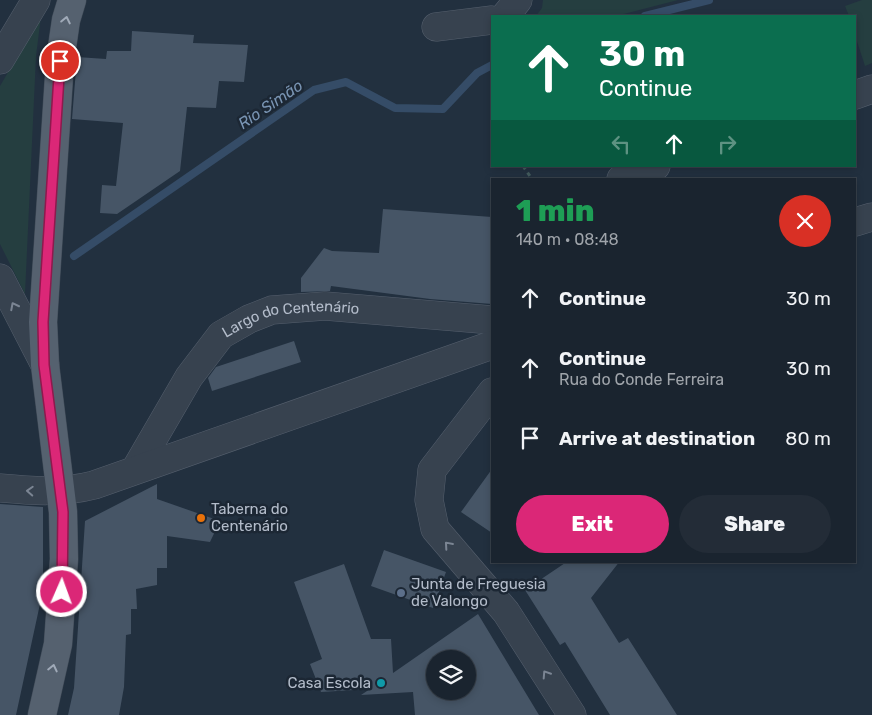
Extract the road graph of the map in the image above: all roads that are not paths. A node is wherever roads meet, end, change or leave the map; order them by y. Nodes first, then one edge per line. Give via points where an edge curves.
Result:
1 (36, 0) edge
2 (72, 0) edge
3 (518, 0) edge
4 (506, 15) edge
5 (491, 20) edge
6 (436, 27) dead end
7 (0, 60) edge
8 (872, 89) edge
9 (856, 95) edge
10 (653, 167) edge
11 (624, 178) edge
12 (872, 217) edge
13 (856, 222) edge
14 (0, 278) edge
15 (491, 320) edge
16 (491, 345) edge
17 (44, 365) junction
18 (491, 393) edge
19 (135, 470) junction
20 (0, 488) edge
21 (60, 491) junction
22 (42, 715) edge
23 (572, 715) edge

1 - 7 street
17 -> 2 main road via 43,322 59,81 66,20
3 - 4 street
5 - 6 street
8 - 9 street
10 - 11 street
12 - 13 street
17 -> 14 street
15 - 19 street, Largo do Centenário via 325,306 272,310 249,319 221,335 189,377
16 - 19 street
17 - 21 main road
23 -> 18 street via 506,612 435,530 429,500 432,470
19 - 21 street via 94,485
21 -> 20 street
22 -> 21 main road via 58,644 62,609 64,558

